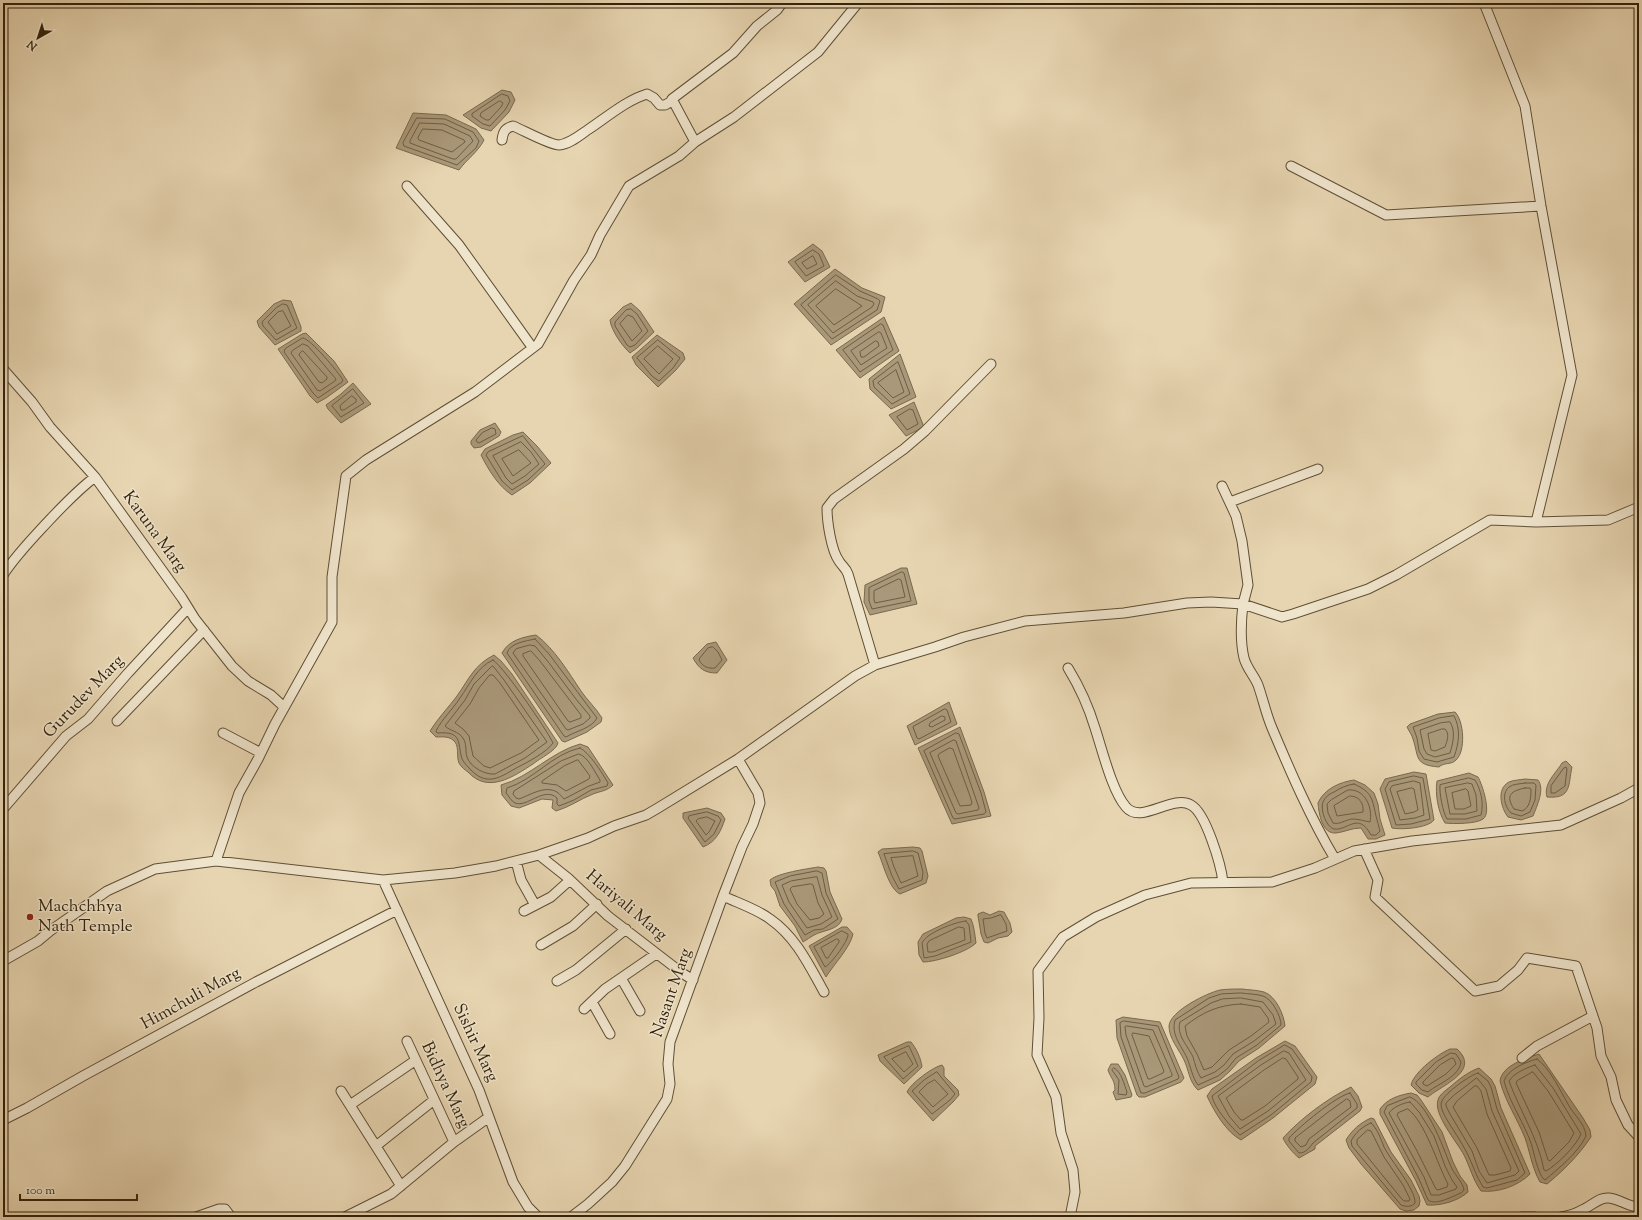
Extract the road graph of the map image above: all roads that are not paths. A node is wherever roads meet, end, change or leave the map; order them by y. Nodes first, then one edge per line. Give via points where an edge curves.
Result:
1 (782, 3) edge
2 (858, 3) edge
3 (1484, 3) edge
4 (672, 101) junction
5 (502, 140) dead end
6 (695, 142) junction
7 (1291, 166) dead end
8 (407, 186) dead end
9 (1541, 206) junction
10 (532, 347) junction
11 (992, 364) dead end
12 (3, 369) edge
13 (1318, 469) dead end
14 (95, 478) junction
15 (1222, 486) dead end
16 (1230, 502) junction
17 (1639, 507) edge
18 (1536, 522) junction
19 (3, 575) edge
20 (1243, 604) junction
21 (188, 608) junction
22 (204, 630) junction
23 (875, 665) junction
24 (1068, 668) dead end
25 (284, 707) junction
26 (117, 721) dead end
27 (223, 733) dead end
28 (261, 753) junction
29 (738, 759) junction
30 (1639, 788) edge
31 (3, 809) edge
32 (1364, 850) junction
33 (539, 855) junction
34 (1335, 859) junction
35 (216, 861) junction
36 (516, 861) junction
37 (383, 880) junction
38 (570, 880) junction
39 (1223, 882) junction
40 (723, 896) junction
41 (597, 904) junction
42 (535, 905) junction
43 (397, 910) junction
44 (524, 911) dead end
45 (626, 929) junction
46 (541, 945) dead end
47 (656, 954) junction
48 (3, 961) edge
49 (621, 978) junction
50 (558, 980) dead end
51 (693, 980) junction
52 (824, 992) dead end
53 (592, 1002) junction
54 (584, 1009) dead end
55 (640, 1011) dead end
56 (1593, 1016) junction
57 (610, 1034) dead end
58 (407, 1041) dead end
59 (1522, 1058) dead end
60 (416, 1060) junction
61 (340, 1091) dead end
62 (434, 1100) junction
63 (350, 1106) junction
64 (489, 1117) junction
65 (3, 1120) edge
66 (1639, 1137) edge
67 (454, 1142) junction
68 (376, 1146) junction
69 (401, 1186) junction
70 (1639, 1207) edge
71 (196, 1217) edge
72 (231, 1217) edge
73 (345, 1217) edge
74 (538, 1217) edge
75 (571, 1217) edge
76 (1070, 1217) edge
77 (1521, 1217) edge
78 (1535, 1217) edge
79 (1561, 1217) edge

1 - 4 street via 757,26 734,53 695,80
2 - 6 street via 818,52 734,117
3 - 9 street via 1525,106
4 - 5 street via 660,105 647,94 641,96 575,138 559,145 513,126 503,133
4 - 6 street
6 - 10 street via 679,156 629,186 538,344
7 - 9 street via 1386,215
8 - 10 street via 459,245
9 - 18 street via 1572,375
10 - 25 street via 476,392 373,456 346,476 332,577 332,622
11 - 23 street via 925,431 834,499 827,508 833,545 839,561 846,568
12 - 14 street, Karuna Marg
13 - 16 street
14 - 19 street via 79,489 55,513 18,554
14 - 21 street, Karuna Marg
15 - 16 street
16 - 20 street via 1242,541 1248,585
17 - 18 street via 1608,520
18 - 20 street via 1490,520 1368,589 1294,614 1282,617
20 - 23 street via 1187,603 1025,621
20 - 34 street via 1242,640 1247,668 1258,684 1272,728 1305,805
21 - 22 street, Karuna Marg
21 - 31 street, Gurudev Marg via 88,719 66,736
22 - 25 street, Karuna Marg via 232,666
22 - 26 street
23 - 29 street via 855,676
24 - 39 street via 1095,726 1111,778 1127,809 1138,813 1154,811 1163,805 1184,802 1192,805 1202,815 1221,865
25 - 28 street
27 - 28 street
28 - 35 street via 239,793
29 - 33 street via 646,815
29 - 40 street, Nasant Marg via 758,793 760,803
30 - 32 street via 1561,826 1412,841
32 - 34 street via 1354,851
32 - 56 street via 1378,880 1375,897 1475,991 1499,986 1518,970 1527,958 1576,966
33 - 36 street
33 - 38 street, Hariyali Marg
34 - 39 street via 1272,882
35 - 37 street
35 - 48 street via 155,869 127,881 107,891 38,941
36 - 37 street via 462,872
36 - 42 street via 521,880
37 - 43 street, Sishir Marg
38 - 41 street, Hariyali Marg
38 - 42 street via 551,897
39 - 76 street via 1191,883 1145,895 1096,917 1063,937 1038,971 1037,1055 1056,1097 1061,1132 1073,1170 1075,1192
40 - 51 street, Nasant Marg
40 - 52 street via 769,918 786,932
41 - 45 street, Hariyali Marg
41 - 46 street via 573,926
42 - 44 street
43 - 64 street, Sishir Marg
43 - 65 street, Himchuli Marg via 256,982
45 - 47 street, Hariyali Marg
45 - 50 street via 576,970
47 - 49 street
47 - 51 street, Hariyali Marg
49 - 53 street
49 - 55 street
51 - 75 street, Nasant Marg via 670,1042 670,1084 667,1099 612,1182
53 - 54 street
53 - 57 street
56 - 59 street via 1537,1046
56 - 66 street via 1600,1056 1611,1077 1616,1100 1628,1126
58 - 60 street, Bidhya Marg
60 - 62 street, Bidhya Marg
60 - 63 street
61 - 63 street
62 - 67 street, Bidhya Marg
62 - 68 street
63 - 68 street
64 - 67 street
64 - 74 street, Sishir Marg via 513,1182 528,1207
67 - 69 street
68 - 69 street
69 - 73 street via 391,1194
70 - 79 street via 1609,1198 1596,1201 1570,1216
71 - 72 street via 219,1209 225,1210
77 - 78 street

